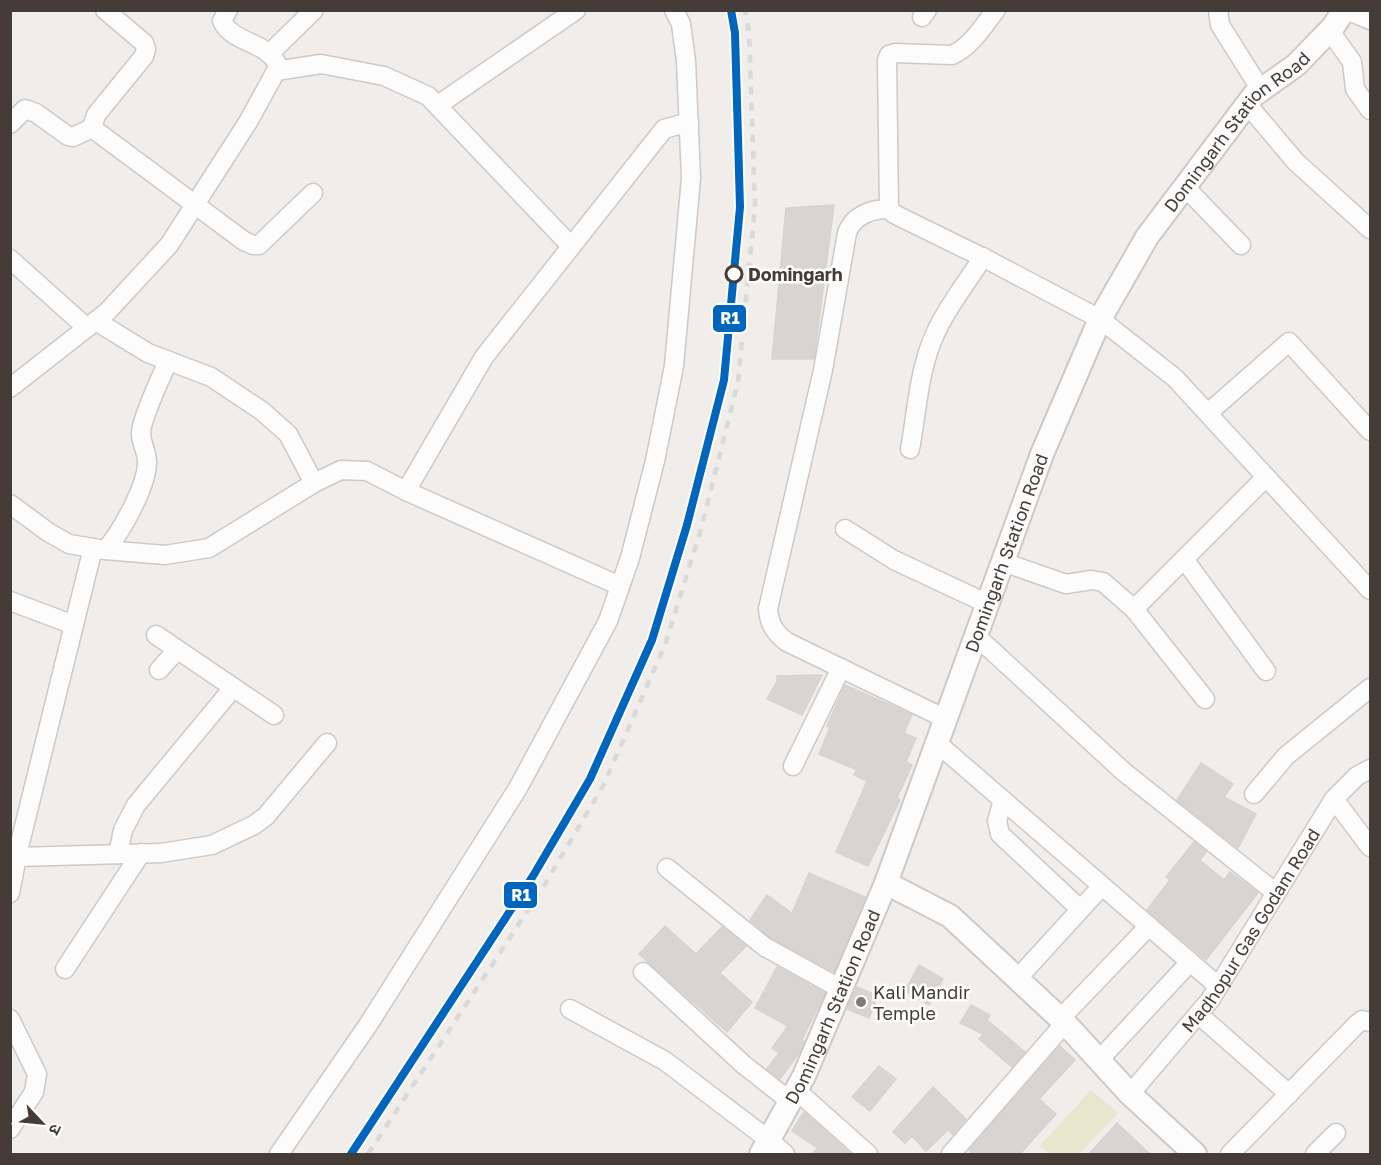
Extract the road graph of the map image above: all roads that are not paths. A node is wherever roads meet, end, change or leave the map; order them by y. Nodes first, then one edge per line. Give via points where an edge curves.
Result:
1 (105, 10) edge
2 (228, 10) edge
3 (314, 10) edge
4 (576, 10) edge
5 (674, 10) edge
6 (996, 10) edge
7 (1218, 10) edge
8 (1345, 10) edge
9 (1371, 20) edge
10 (1330, 31) junction
11 (270, 54) junction
12 (281, 70) junction
13 (1254, 97) junction
14 (438, 105) junction
15 (1371, 110) edge
16 (688, 122) junction
17 (10, 124) edge
18 (92, 128) junction
19 (1185, 187) junction
20 (313, 193) dead end
21 (195, 205) junction
22 (882, 209) junction
23 (1369, 224) edge
24 (1241, 245) dead end
25 (571, 246) junction
26 (983, 257) junction
27 (10, 259) edge
28 (1100, 319) junction
29 (91, 324) junction
30 (168, 361) junction
31 (10, 388) edge
32 (1208, 413) junction
33 (1371, 431) edge
34 (910, 449) dead end
35 (1266, 477) junction
36 (314, 483) junction
37 (406, 491) junction
38 (10, 504) edge
39 (845, 529) dead end
40 (99, 549) junction
41 (1184, 559) junction
42 (1003, 562) junction
43 (620, 586) junction
44 (1370, 588) edge
45 (10, 601) edge
46 (988, 604) junction
47 (1134, 609) junction
48 (74, 625) junction
49 (156, 635) dead end
50 (976, 636) junction
51 (177, 650) junction
52 (841, 668) junction
53 (159, 670) dead end
54 (1266, 672) dead end
55 (233, 688) junction
56 (1371, 688) edge
57 (1205, 699) dead end
58 (274, 716) dead end
59 (946, 719) junction
60 (327, 743) dead end
61 (937, 743) junction
62 (793, 766) dead end
63 (1371, 769) edge
64 (1254, 794) dead end
65 (1334, 799) junction
66 (1003, 800) junction
67 (1371, 847) edge
68 (15, 851) edge
69 (141, 853) junction
70 (118, 854) junction
71 (667, 868) dead end
72 (886, 883) junction
73 (1102, 885) junction
74 (10, 893) edge
75 (1276, 893) junction
76 (1080, 909) junction
77 (1149, 926) junction
78 (1190, 962) junction
79 (65, 969) dead end
80 (643, 972) dead end
81 (1017, 979) junction
82 (1218, 986) junction
83 (841, 989) junction
84 (570, 1009) dead end
85 (1198, 1014) junction
86 (10, 1019) edge
87 (1062, 1021) junction
88 (1371, 1022) edge
89 (1099, 1060) junction
90 (1130, 1094) junction
91 (1288, 1094) junction
92 (793, 1096) junction
93 (10, 1129) edge
94 (1336, 1133) dead end
95 (772, 1150) edge
96 (1186, 1152) edge
97 (279, 1155) edge
98 (868, 1155) edge
99 (951, 1155) edge
100 (1230, 1155) edge
101 (1315, 1155) edge

1 - 18 street via 146,49 96,115
2 - 11 street via 222,21 224,26
3 - 11 street
4 - 14 street
5 - 16 street via 681,24
6 - 22 street via 959,52 889,56 888,203
7 - 13 street via 1220,25
8 - 9 street
8 - 10 street, Domingarh Station Road
10 - 13 street, Domingarh Station Road via 1296,65
10 - 15 street via 1352,62 1355,89
11 - 12 street
12 - 14 street via 321,64 384,76 428,96
12 - 21 street via 276,71
13 - 19 street, Domingarh Station Road
13 - 23 street via 1296,162
14 - 25 street
16 - 25 street via 664,129
16 - 43 street via 691,178 674,366 655,461
17 - 18 street via 25,109 68,136
18 - 21 street
19 - 24 street
19 - 28 street, Domingarh Station Road via 1147,237
20 - 21 street via 259,245 244,241
21 - 29 street via 169,245
22 - 26 street
22 - 52 street via 855,220 847,233 823,370 768,609 769,622 784,640
25 - 37 street via 484,357
26 - 28 street
26 - 34 street via 936,330
27 - 29 street
28 - 32 street via 1175,378
28 - 42 street, Domingarh Station Road via 1042,454
29 - 30 street
29 - 31 street
30 - 36 street via 211,377 262,411 288,434
30 - 40 street via 142,428 147,467 137,498 121,528
32 - 33 street via 1289,342
32 - 35 street
35 - 41 street
35 - 44 street
36 - 37 street via 341,470 367,471
36 - 40 street via 209,548 165,555
37 - 43 street
38 - 40 street via 69,544
39 - 46 street via 894,560
40 - 48 street
41 - 47 street
41 - 54 street
42 - 46 street, Domingarh Station Road
42 - 47 street via 1066,584 1103,582
43 - 97 street via 608,621 518,788 368,1025
45 - 48 street
46 - 50 street, Domingarh Station Road
47 - 57 street
48 - 68 street
49 - 51 street
50 - 59 street, Domingarh Station Road
50 - 75 street via 1124,772
51 - 53 street
51 - 55 street
52 - 59 street
52 - 62 street
55 - 58 street
55 - 70 street via 136,805 123,830
56 - 64 street via 1286,756
59 - 61 street, Domingarh Station Road
60 - 69 street via 254,825 212,846
61 - 66 street
61 - 72 street, Domingarh Station Road
63 - 65 street, Madhopur Gas Godam Road
65 - 67 street
65 - 75 street, Madhopur Gas Godam Road
66 - 73 street
66 - 76 street via 996,821 1000,834
68 - 70 street
68 - 74 street
69 - 70 street
69 - 79 street
71 - 83 street via 765,948
72 - 81 street via 950,916
72 - 83 street, Domingarh Station Road
73 - 76 street
73 - 77 street
75 - 82 street, Madhopur Gas Godam Road
76 - 81 street
77 - 78 street
77 - 87 street
78 - 82 street
78 - 89 street
80 - 92 street via 744,1065
81 - 87 street
82 - 85 street, Madhopur Gas Godam Road
83 - 92 street, Domingarh Station Road
84 - 95 street via 665,1061
85 - 90 street, Madhopur Gas Godam Road
85 - 91 street
86 - 93 street via 37,1074 33,1092
87 - 89 street
87 - 99 street
88 - 91 street via 1362,1020 1357,1024
89 - 90 street
90 - 96 street
91 - 100 street
92 - 95 street, Domingarh Station Road
92 - 98 street
94 - 101 street

